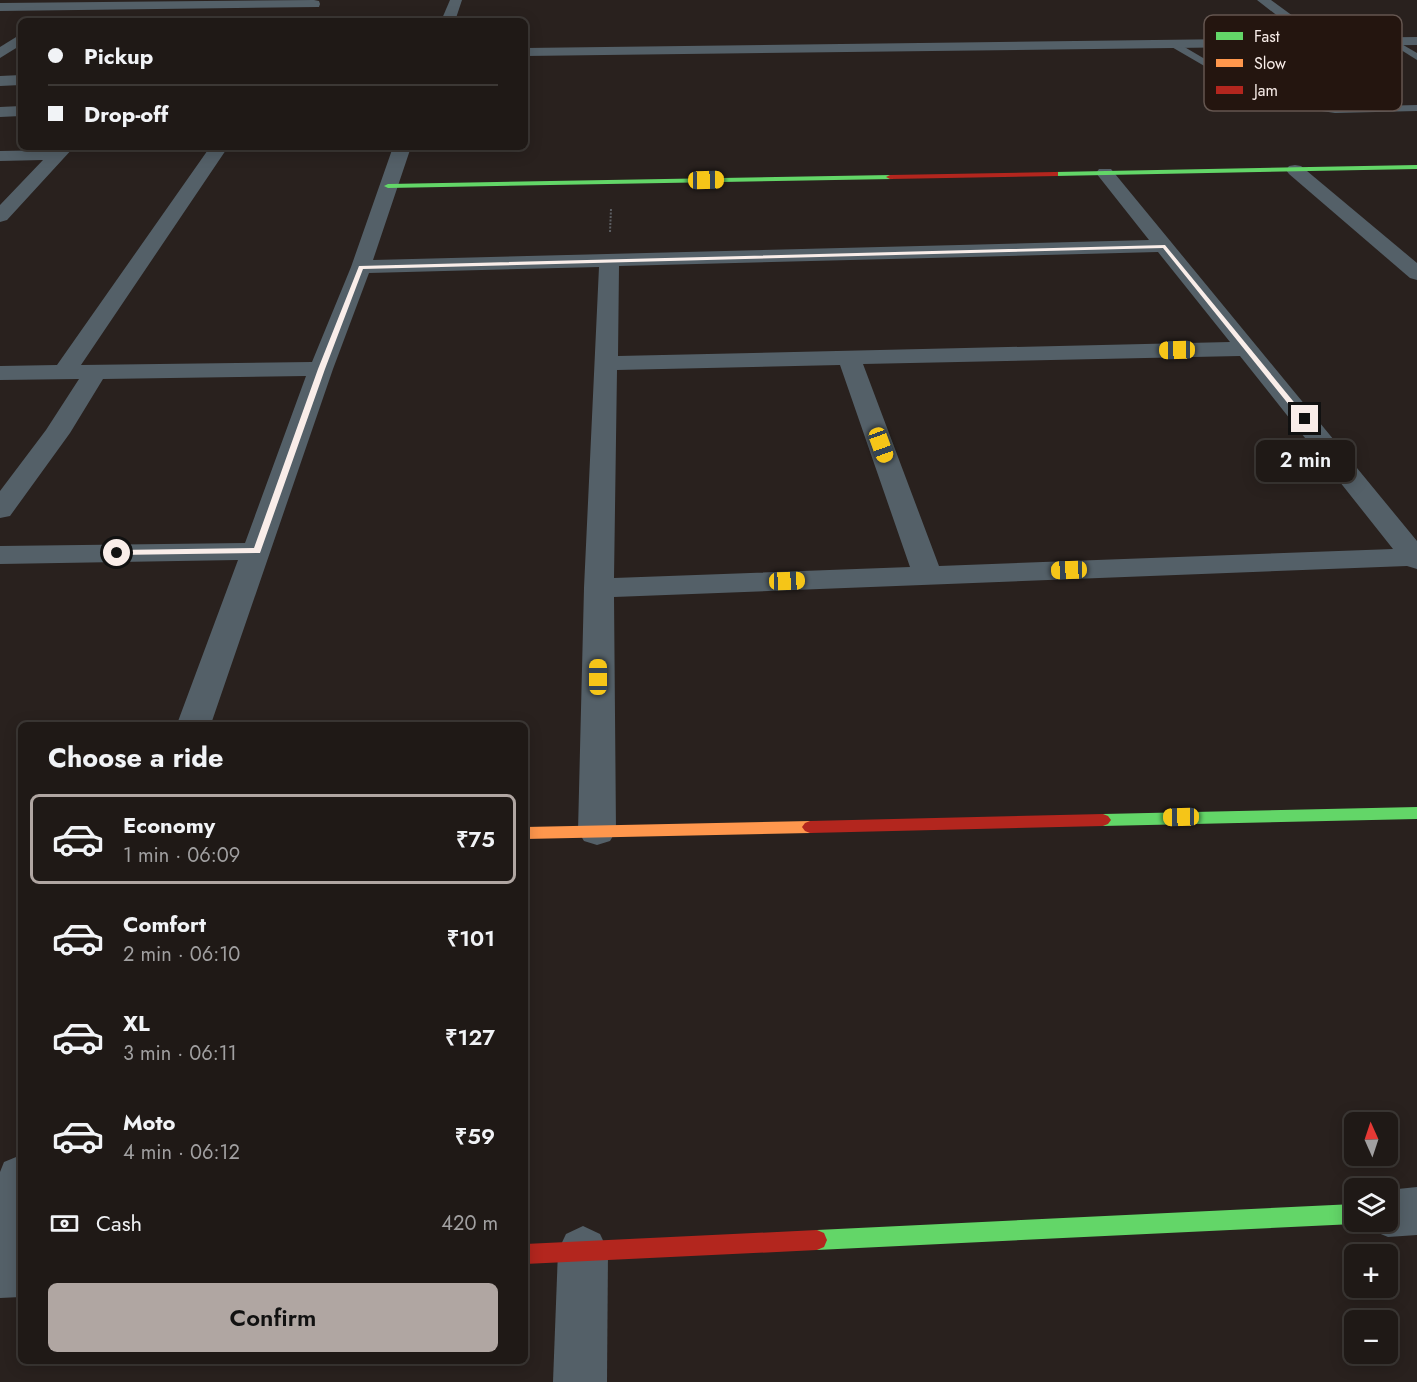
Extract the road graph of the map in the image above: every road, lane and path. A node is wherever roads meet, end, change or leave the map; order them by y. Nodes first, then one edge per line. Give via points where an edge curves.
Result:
1 (456, 0) edge
2 (1263, 0) edge
3 (316, 2) edge
4 (63, 6) junction
5 (0, 7) edge
6 (1283, 15) edge
7 (47, 18) edge
8 (304, 18) edge
9 (449, 18) edge
10 (18, 40) edge
11 (1173, 44) junction
12 (1204, 44) edge
13 (1402, 47) edge
14 (528, 52) edge
15 (18, 54) edge
16 (0, 55) edge
17 (1417, 57) edge
18 (1204, 62) edge
19 (18, 80) edge
20 (0, 81) edge
21 (1402, 108) edge
22 (1417, 108) edge
23 (18, 111) edge
24 (0, 112) edge
25 (217, 150) edge
26 (401, 150) edge
27 (61, 151) edge
28 (0, 156) edge
29 (1417, 167) edge
30 (1295, 170) junction
31 (1105, 173) junction
32 (612, 182) junction
33 (32, 183) junction
34 (10, 184) dead end
35 (388, 186) junction
36 (0, 216) edge
37 (1165, 246) junction
38 (609, 261) junction
39 (361, 267) junction
40 (1417, 274) edge
41 (1248, 349) junction
42 (849, 357) junction
43 (606, 363) junction
44 (321, 369) junction
45 (64, 372) junction
46 (95, 372) junction
47 (0, 373) edge
48 (0, 510) edge
49 (257, 551) junction
50 (0, 555) edge
51 (1416, 558) edge
52 (928, 576) junction
53 (599, 588) junction
54 (195, 722) edge
55 (1417, 813) edge
56 (597, 831) junction
57 (528, 833) edge
58 (18, 1186) edge
59 (1417, 1211) edge
60 (1398, 1212) edge
61 (1344, 1214) edge
62 (0, 1232) edge
63 (583, 1251) junction
64 (528, 1254) edge
65 (18, 1272) edge
66 (0, 1273) edge
67 (580, 1382) edge

1 - 9 street
2 - 6 street
3 - 4 street
3 - 8 street
4 - 5 street
4 - 7 street
10 - 16 street
11 - 12 street
11 - 14 street
11 - 18 lane
13 - 17 lane
15 - 16 street
19 - 20 street
21 - 22 lane
23 - 24 street
25 - 45 street
26 - 35 street
27 - 28 street
27 - 33 street
29 - 30 street
30 - 31 street
30 - 40 street
31 - 32 street
31 - 37 street
32 - 35 street
32 - 38 path
33 - 34 street
33 - 36 street
35 - 39 street
37 - 38 street
37 - 41 street
38 - 39 street
38 - 43 street
39 - 44 street
41 - 42 street
41 - 51 street
42 - 43 street
42 - 52 street
43 - 53 street
44 - 46 street
44 - 49 street
45 - 46 street
45 - 47 street
46 - 48 street
49 - 50 street
49 - 54 street
51 - 52 street
52 - 53 street
53 - 56 street
55 - 56 street
56 - 57 street
58 - 62 street
59 - 60 street
61 - 63 street
63 - 64 street
63 - 67 street
65 - 66 street

